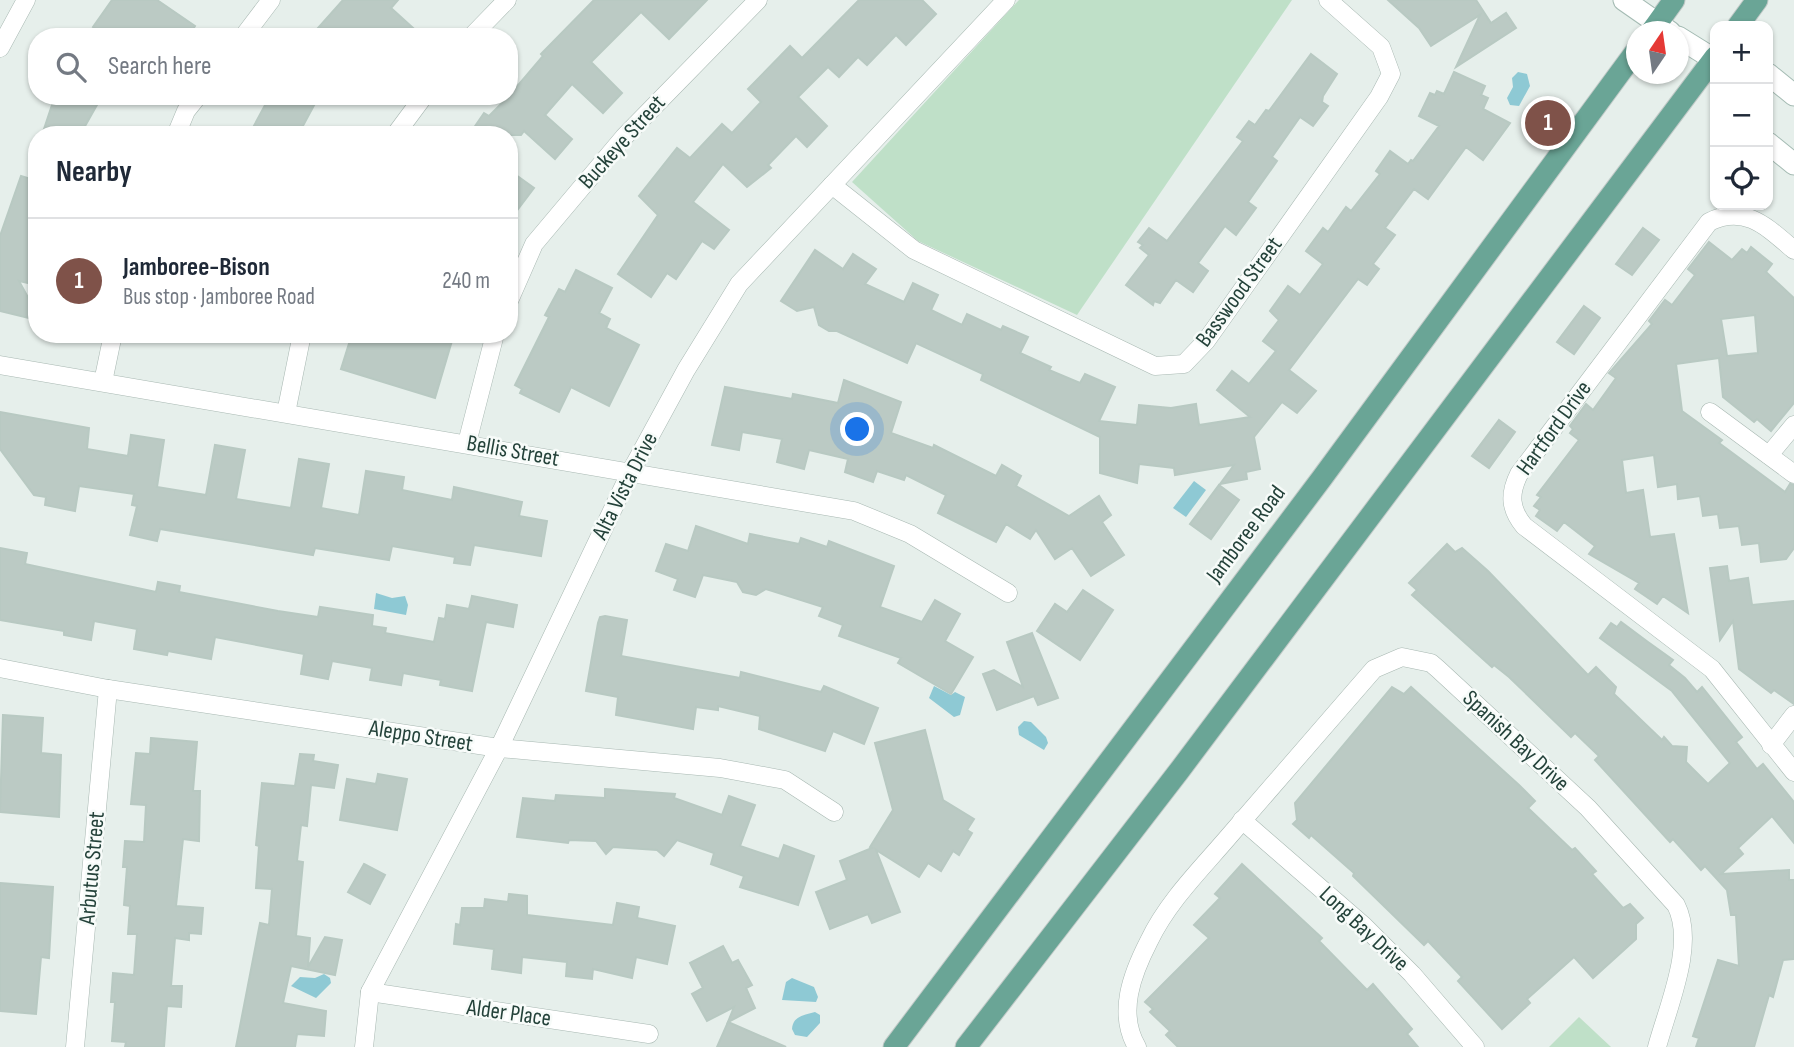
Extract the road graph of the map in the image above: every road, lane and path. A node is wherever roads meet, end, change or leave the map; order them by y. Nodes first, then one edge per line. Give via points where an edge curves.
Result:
1 (26, 0) edge
2 (271, 0) edge
3 (507, 0) edge
4 (758, 0) edge
5 (1006, 0) edge
6 (1328, 0) edge
7 (1624, 0) edge
8 (1674, 0) edge
9 (1757, 0) edge
10 (1649, 21) edge
11 (1663, 21) edge
12 (1742, 21) edge
13 (250, 28) edge
14 (480, 28) edge
15 (1689, 44) edge
16 (0, 48) edge
17 (1710, 57) edge
18 (1626, 65) edge
19 (1710, 67) edge
20 (1773, 78) edge
21 (1794, 95) edge
22 (191, 105) edge
23 (417, 105) edge
24 (180, 126) edge
25 (402, 126) edge
26 (1773, 147) edge
27 (1794, 164) edge
28 (832, 185) junction
29 (1794, 250) edge
30 (518, 280) edge
31 (111, 343) edge
32 (300, 343) edge
33 (493, 343) edge
34 (0, 365) edge
35 (103, 382) junction
36 (1710, 412) dead end
37 (286, 413) junction
38 (1794, 425) edge
39 (467, 443) junction
40 (1769, 455) junction
41 (631, 471) junction
42 (1794, 474) edge
43 (1008, 593) dead end
44 (0, 668) edge
45 (108, 689) junction
46 (1794, 715) edge
47 (1771, 745) junction
48 (499, 748) junction
49 (1794, 772) edge
50 (834, 812) dead end
51 (1242, 820) junction
52 (370, 992) junction
53 (649, 1034) dead end
54 (75, 1047) edge
55 (364, 1047) edge
56 (894, 1047) edge
57 (966, 1047) edge
58 (1137, 1047) edge
59 (1475, 1047) edge
60 (1657, 1047) edge

1 - 16 street
2 - 13 street
3 - 14 street
4 - 30 street, Buckeye Street via 624,137 534,244
5 - 28 street, Alta Vista Drive
6 - 28 street, Basswood Street via 1381,47 1391,74 1213,330 1184,364 1155,366 914,250
7 - 10 main road
8 - 11 main road
9 - 12 main road
15 - 17 main road
18 - 56 main road, Jamboree Road
19 - 57 main road
20 - 21 main road
22 - 24 street
23 - 25 street
26 - 27 main road
28 - 41 street, Alta Vista Drive via 739,284
29 - 47 street, Hartford Drive via 1749,217 1724,215 1709,222 1519,474 1511,501 1524,526 1712,669
31 - 35 street
32 - 37 street
33 - 39 street
34 - 35 street, Bellis Street
35 - 37 street, Bellis Street
36 - 40 street
37 - 39 street, Bellis Street
38 - 40 street
39 - 41 street, Bellis Street
40 - 42 street
41 - 43 street, Bellis Street via 854,511 910,534
41 - 48 street, Alta Vista Drive
44 - 45 street, Aleppo Street
45 - 48 street, Aleppo Street
45 - 54 street, Arbutus Street
46 - 47 street
47 - 49 street, Hartford Drive
48 - 50 street, Aleppo Street via 720,768 785,780
48 - 52 street, Alta Vista Drive
51 - 58 street, Spanish Bay Drive via 1181,891 1150,938 1127,1002 1129,1033
51 - 59 street, Long Bay Drive via 1364,926
51 - 60 street, Spanish Bay Drive via 1374,669 1402,657 1430,663 1588,808 1676,905 1685,934
52 - 53 street, Alder Place
52 - 55 street, Alta Vista Drive

